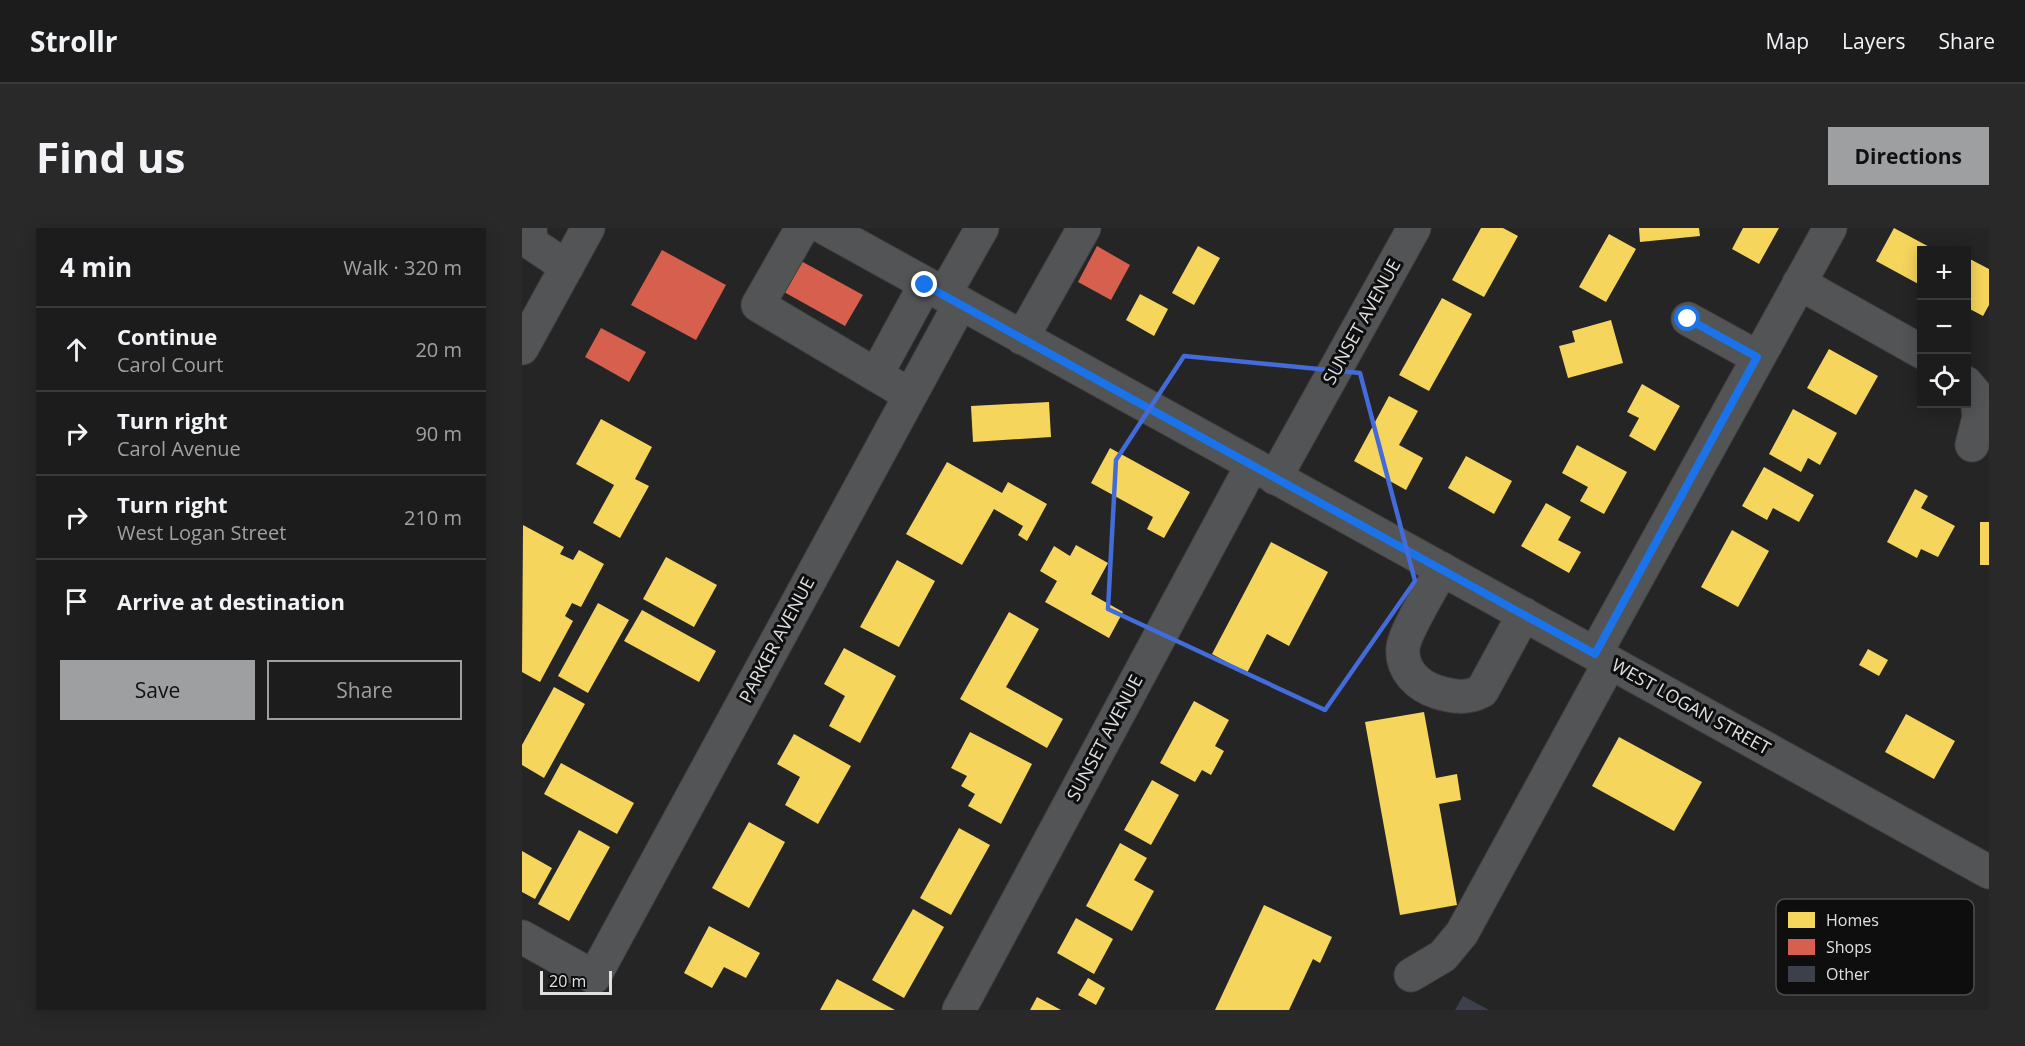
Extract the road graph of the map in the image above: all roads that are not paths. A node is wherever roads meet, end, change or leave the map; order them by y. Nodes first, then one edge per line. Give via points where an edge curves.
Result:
1 (530, 228) edge
2 (588, 228) edge
3 (802, 228) edge
4 (982, 228) edge
5 (1084, 228) edge
6 (1414, 228) edge
7 (1830, 228) edge
8 (832, 230) edge
9 (567, 267) junction
10 (1799, 283) junction
11 (943, 294) junction
12 (1688, 319) dead end
13 (1022, 338) junction
14 (523, 343) edge
15 (1917, 348) edge
16 (1757, 357) junction
17 (876, 375) junction
18 (1971, 389) edge
19 (910, 395) junction
20 (1972, 445) dead end
21 (1264, 472) junction
22 (1442, 569) junction
23 (1524, 614) junction
24 (1602, 658) junction
25 (1989, 872) edge
26 (522, 937) edge
27 (1411, 975) dead end
28 (959, 1010) edge

1 - 9 street via 531,243
2 - 9 street
3 - 17 street via 758,305
4 - 11 street
5 - 13 street
6 - 21 street, SUNSET AVENUE
7 - 10 street
8 - 11 street, WEST LOGAN STREET
9 - 14 street
10 - 15 street
10 - 16 street
11 - 13 street, WEST LOGAN STREET
11 - 17 street
11 - 19 street, PARKER AVENUE
12 - 16 street
13 - 21 street, WEST LOGAN STREET
16 - 24 street
17 - 19 street
18 - 20 street via 1977,396 1978,417
19 - 26 street, PARKER AVENUE via 594,977
21 - 22 street, WEST LOGAN STREET
21 - 28 street, SUNSET AVENUE
22 - 23 street, WEST LOGAN STREET
22 - 23 street via 1403,647 1404,662 1413,678 1425,687 1458,697 1482,691
23 - 24 street, WEST LOGAN STREET
24 - 25 street, WEST LOGAN STREET
24 - 27 street via 1462,933 1443,956

